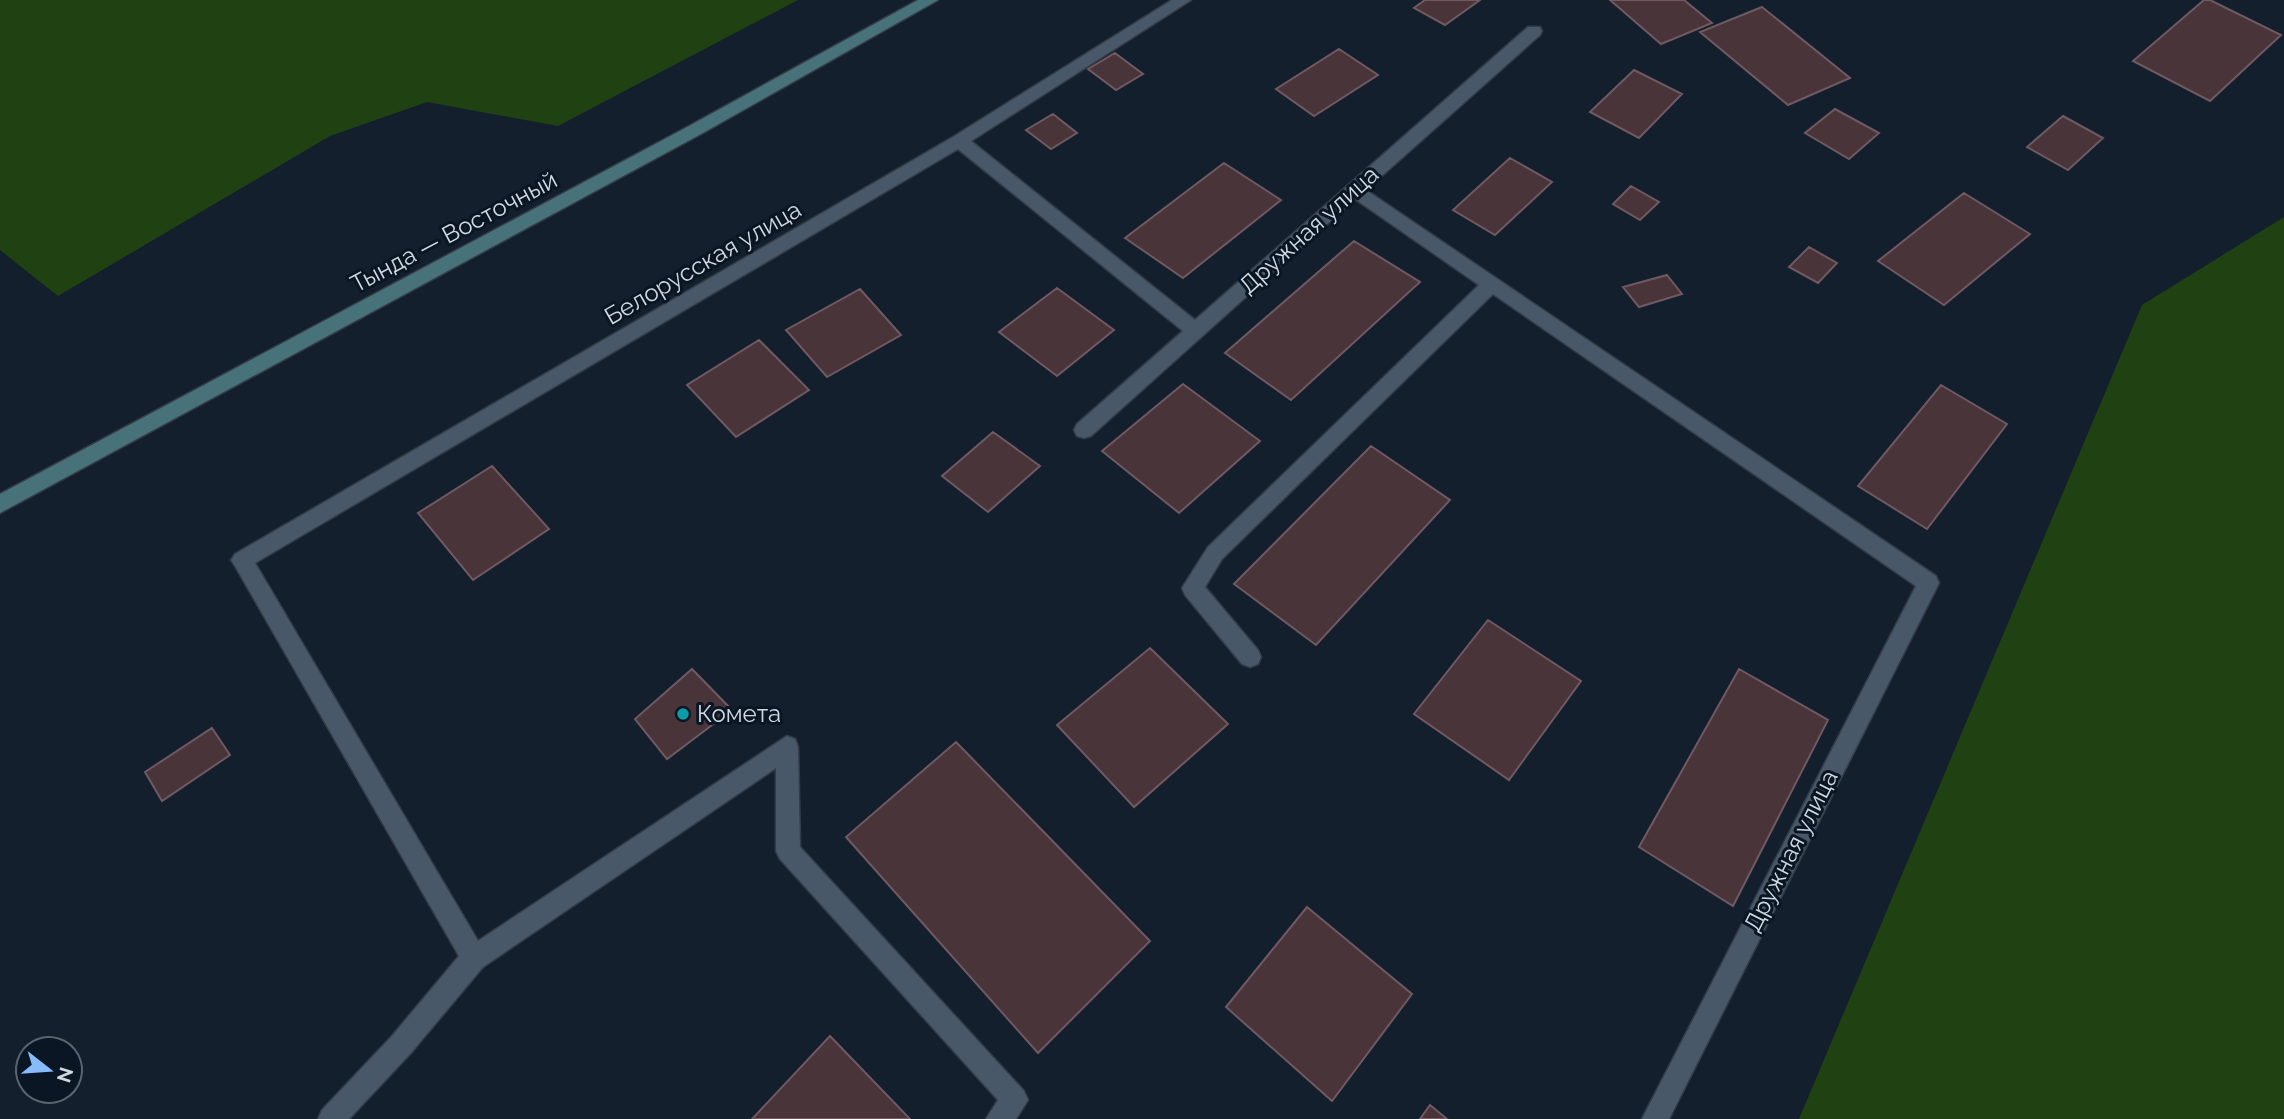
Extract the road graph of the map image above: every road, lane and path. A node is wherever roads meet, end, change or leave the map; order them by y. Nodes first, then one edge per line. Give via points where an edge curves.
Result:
1 (930, 0) edge
2 (1183, 0) edge
3 (1534, 31) dead end
4 (959, 141) junction
5 (1354, 190) junction
6 (1492, 285) junction
7 (1196, 331) junction
8 (1084, 430) dead end
9 (0, 505) edge
10 (1250, 657) dead end
11 (474, 958) junction
12 (1006, 1113) edge
13 (331, 1119) edge
14 (1655, 1119) edge

1 - 9 street, Тында — Восточный
2 - 4 street, Белорусская улица
3 - 5 street, Дружная улица
4 - 7 street
4 - 11 street, Белорусская улица via 242,560
5 - 6 street
5 - 7 street, Дружная улица
6 - 10 street via 1215,553 1193,588
6 - 14 street, Дружная улица via 1928,583
7 - 8 street, Дружная улица
11 - 12 street via 787,747 788,852
11 - 13 street

